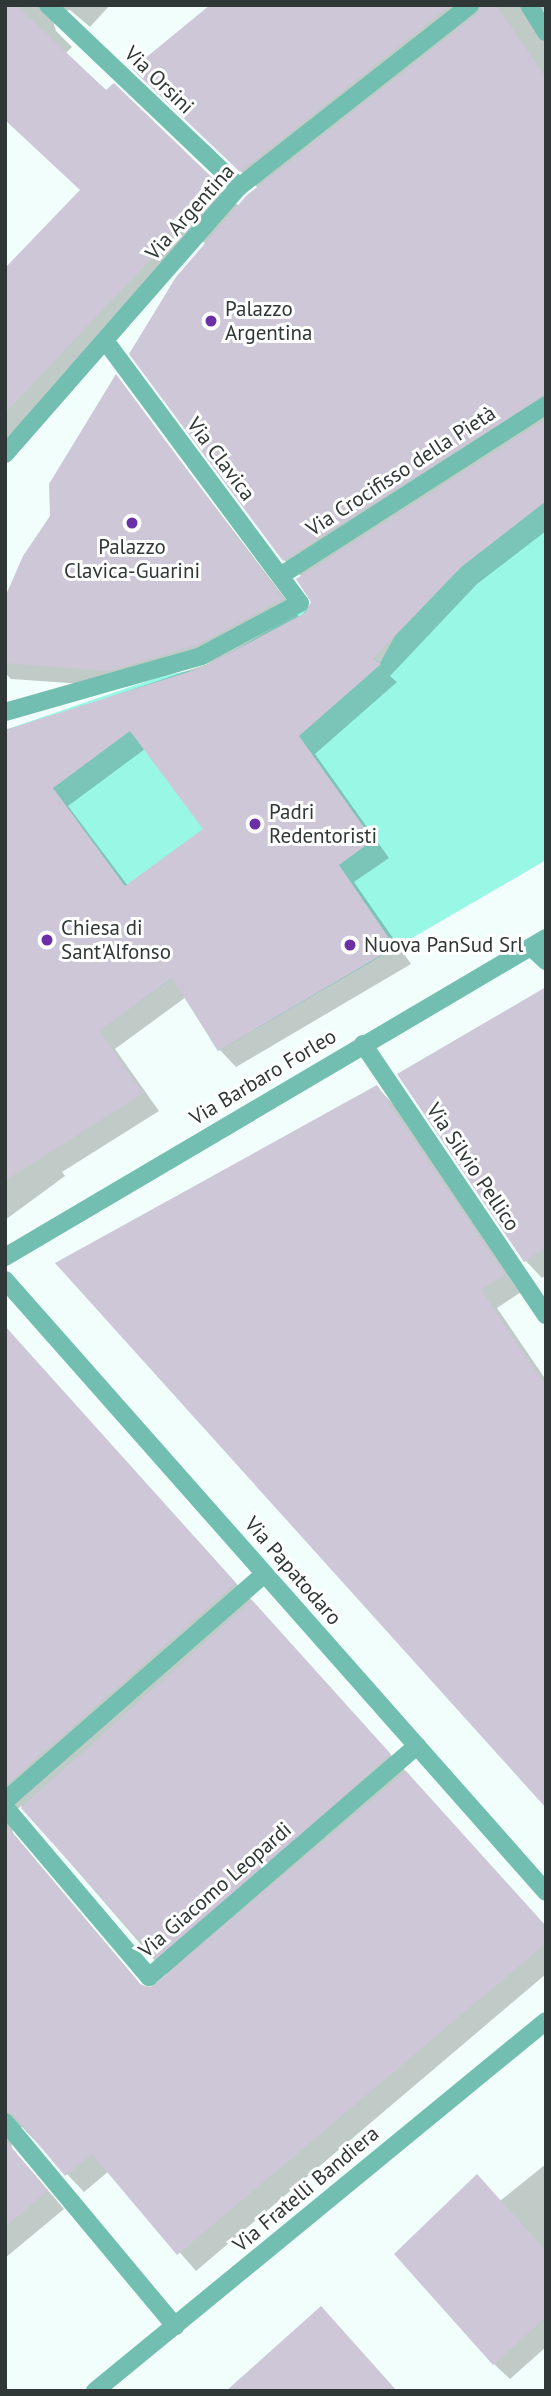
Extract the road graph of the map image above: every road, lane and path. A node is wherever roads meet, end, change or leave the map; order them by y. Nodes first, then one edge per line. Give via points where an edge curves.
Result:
1 (48, 5) edge
2 (470, 5) edge
3 (529, 5) edge
4 (546, 32) edge
5 (239, 187) junction
6 (106, 342) junction
7 (546, 405) edge
8 (5, 454) edge
9 (280, 576) junction
10 (5, 712) edge
11 (538, 942) edge
12 (546, 961) edge
13 (363, 1044) junction
14 (5, 1257) edge
15 (5, 1280) edge
16 (546, 1315) edge
17 (264, 1574) junction
18 (417, 1746) junction
19 (5, 1801) edge
20 (5, 1807) edge
21 (546, 1892) edge
22 (546, 2021) edge
23 (5, 2122) edge
24 (175, 2326) junction
25 (95, 2391) edge

1 - 5 street, Via Orsini
2 - 5 street, Via Argentina
3 - 4 street
5 - 6 street, Via Argentina
6 - 8 street, Via Argentina
6 - 9 street, Via Clavica
7 - 9 street, Via Crocifisso della Pietà
9 - 10 street, Via Clavica via 300,603 201,656
11 - 12 street
11 - 13 street, Via Barbaro Forleo
13 - 14 street, Via Barbaro Forleo
13 - 16 street, Via Silvio Pellico
15 - 17 street, Via Papatodaro
17 - 18 street, Via Papatodaro
17 - 19 street
18 - 20 street, Via Giacomo Leopardi via 149,1977
18 - 21 street, Via Papatodaro
22 - 24 street, Via Fratelli Bandiera
23 - 24 street
24 - 25 street, Via Fratelli Bandiera

